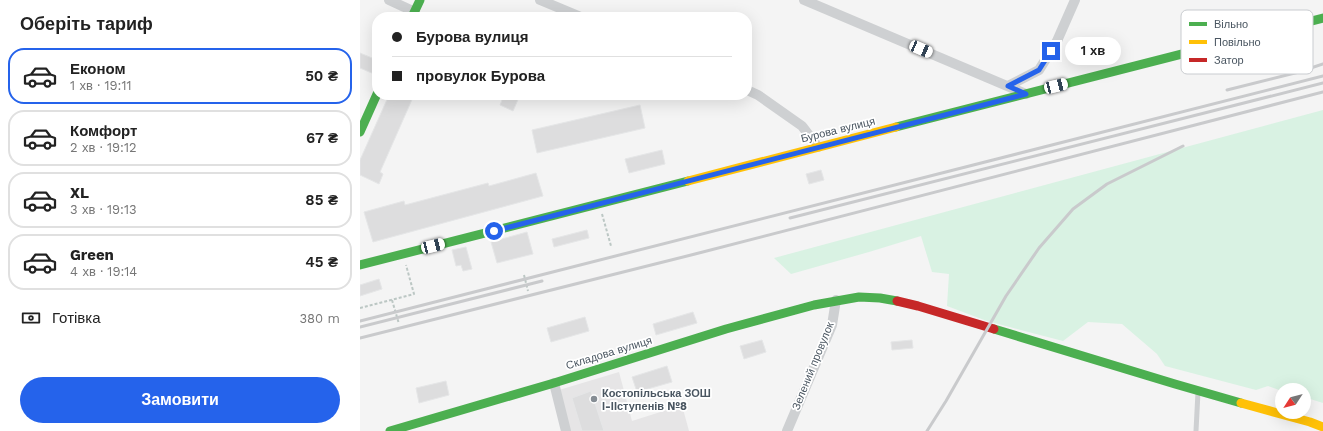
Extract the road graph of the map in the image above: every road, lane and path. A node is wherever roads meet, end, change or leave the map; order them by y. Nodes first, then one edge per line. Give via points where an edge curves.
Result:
1 (389, 0) edge
2 (420, 0) edge
3 (540, 0) edge
4 (804, 0) edge
5 (1075, 0) edge
6 (410, 12) edge
7 (414, 12) edge
8 (569, 12) edge
9 (1323, 18) edge
10 (1313, 21) edge
11 (1181, 54) edge
12 (1008, 86) junction
13 (752, 92) edge
14 (1026, 94) junction
15 (374, 100) edge
16 (360, 132) edge
17 (818, 147) junction
18 (599, 204) junction
19 (611, 246) dead end
20 (403, 254) junction
21 (360, 265) edge
22 (524, 275) dead end
23 (528, 291) dead end
24 (392, 300) junction
25 (836, 300) junction
26 (360, 308) edge
27 (399, 324) dead end
28 (554, 383) junction
29 (1198, 391) junction
30 (1323, 426) edge
31 (422, 427) edge
32 (390, 431) edge
33 (566, 431) edge
34 (787, 431) edge
35 (1196, 431) edge

1 - 6 street
2 - 7 street
3 - 8 street
4 - 12 street
5 - 12 street via 1057,41 1039,70
9 - 10 street, Бурова вулиця
11 - 14 street, Бурова вулиця
12 - 14 street
13 - 17 street via 802,126
14 - 17 street, Бурова вулиця
15 - 16 street
17 - 18 street, Бурова вулиця
18 - 19 path
18 - 20 street, Бурова вулиця
20 - 21 street, Бурова вулиця
20 - 24 path via 414,294
22 - 23 path
24 - 26 path
24 - 27 path
25 - 28 street, Складова вулиця via 726,329
25 - 29 street, Складова вулиця via 880,298 918,306
25 - 34 street, Зелений провулок via 832,325
28 - 31 street, Складова вулиця
28 - 33 street
29 - 30 street, Складова вулиця
29 - 35 lane
31 - 32 street, Складова вулиця

